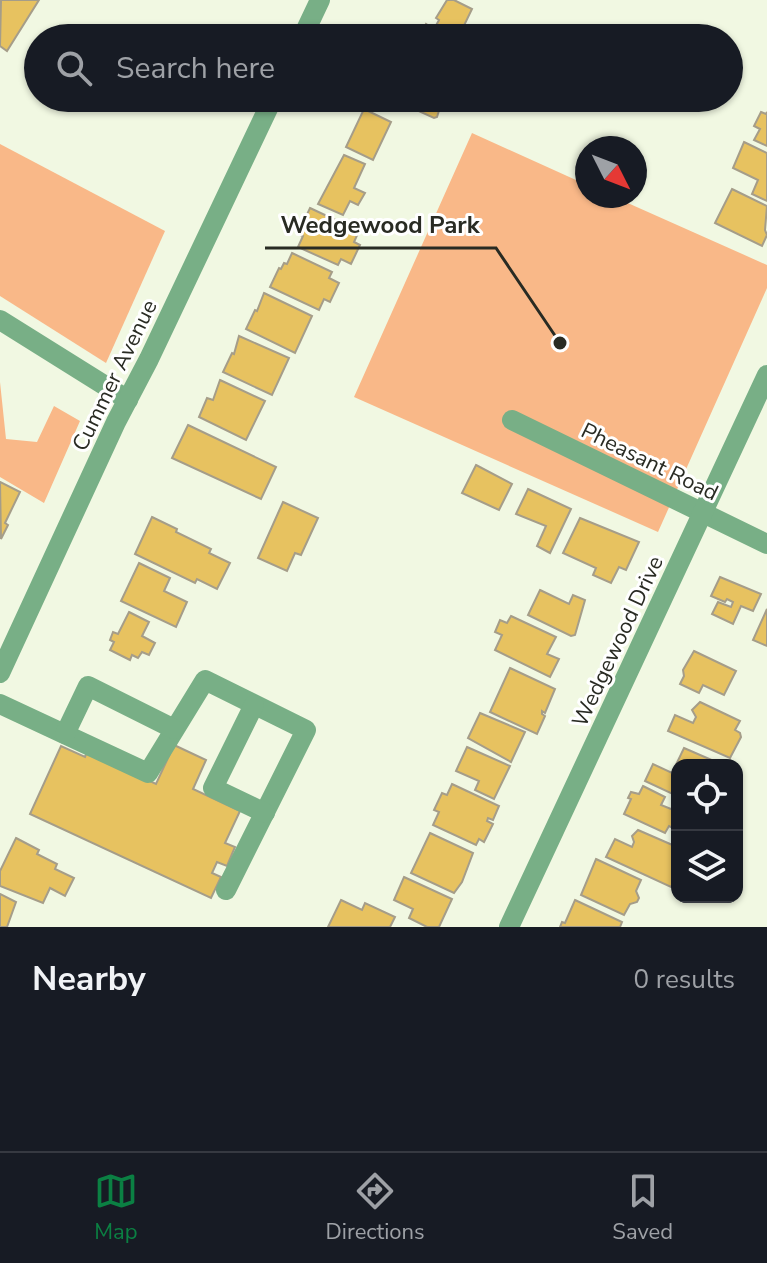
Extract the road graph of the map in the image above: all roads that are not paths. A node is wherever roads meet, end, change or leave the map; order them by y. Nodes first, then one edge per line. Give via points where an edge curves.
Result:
1 (320, 0) edge
2 (309, 24) edge
3 (266, 112) edge
4 (0, 320) edge
5 (767, 375) edge
6 (128, 400) junction
7 (512, 420) dead end
8 (703, 514) junction
9 (767, 544) edge
10 (2, 666) edge
11 (0, 704) edge
12 (254, 705) junction
13 (174, 729) junction
14 (65, 734) junction
15 (265, 813) junction
16 (226, 890) dead end
17 (509, 927) edge

1 - 2 street
3 - 6 street, Cummer Avenue
4 - 6 street
5 - 8 street, Wedgewood Drive
6 - 10 street, Cummer Avenue
7 - 8 street, Pheasant Road
8 - 9 street, Pheasant Road
8 - 17 street, Wedgewood Drive
11 - 14 street
12 - 13 street via 205,680
12 - 15 street via 306,730
12 - 15 street via 213,788
13 - 14 street via 148,773
13 - 14 street via 88,686
15 - 16 street

